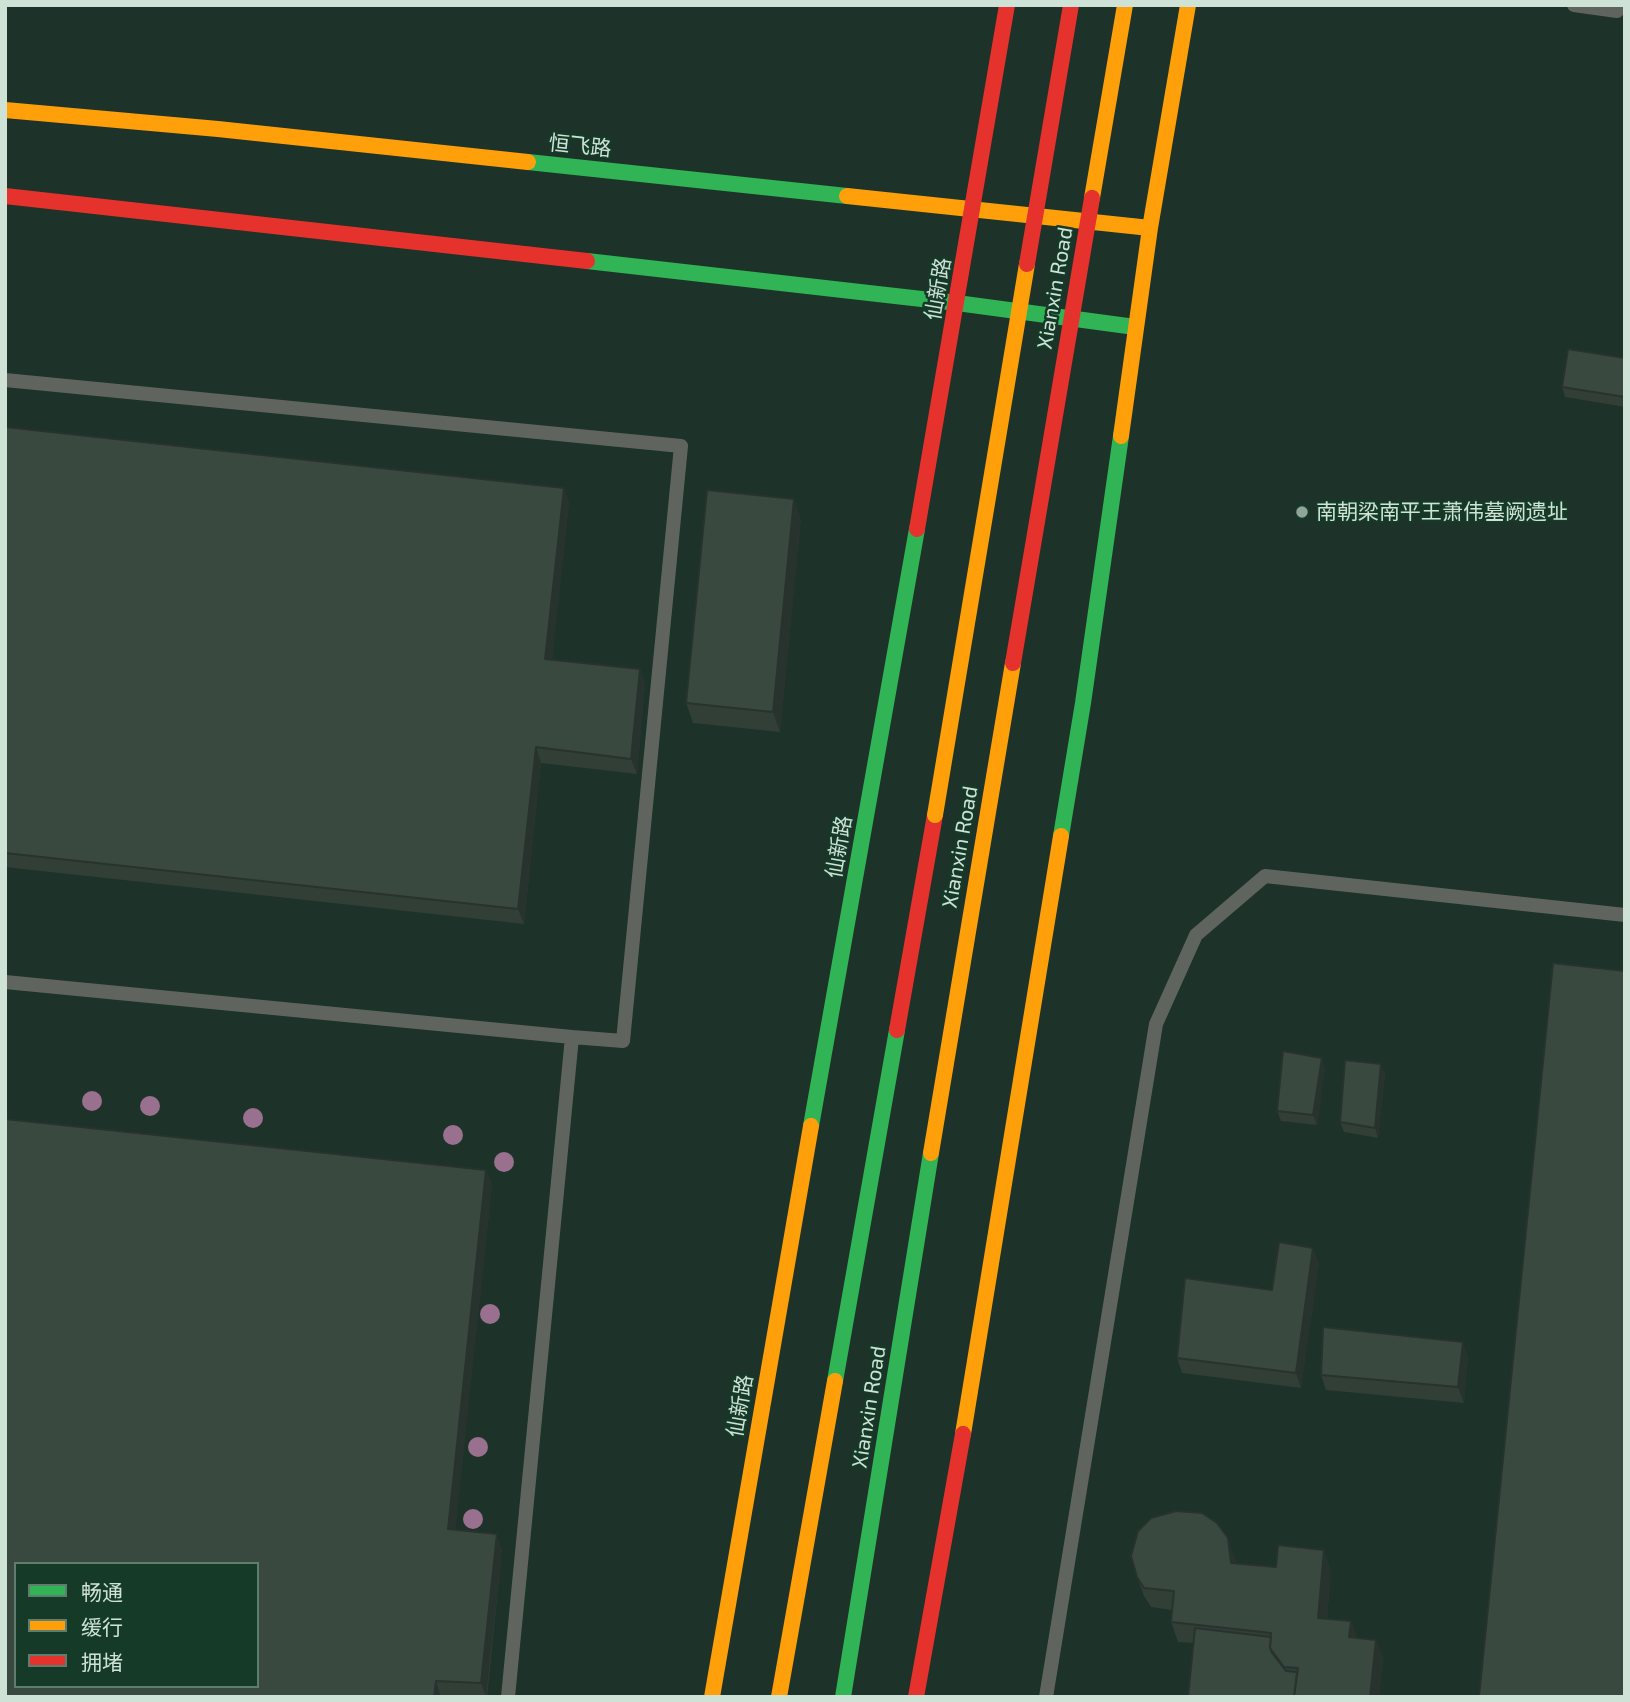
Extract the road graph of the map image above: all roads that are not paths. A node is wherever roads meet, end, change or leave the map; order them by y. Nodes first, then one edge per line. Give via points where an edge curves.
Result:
1 (1007, 5) edge
2 (1071, 5) edge
3 (1125, 5) edge
4 (1188, 5) edge
5 (1574, 5) edge
6 (1622, 5) edge
7 (5, 110) edge
8 (5, 196) edge
9 (973, 208) junction
10 (1150, 228) junction
11 (957, 303) junction
12 (1135, 327) junction
13 (5, 380) edge
14 (1051, 897) junction
15 (1625, 915) edge
16 (5, 982) edge
17 (1045, 1036) dead end
18 (572, 1037) junction
19 (508, 1697) edge
20 (712, 1697) edge
21 (779, 1697) edge
22 (843, 1697) edge
23 (916, 1697) edge
24 (1046, 1697) edge

1 - 9 main road, 仙新路
2 - 21 main road, bridge
3 - 22 main road, Xianxin Road, bridge
4 - 10 main road
5 - 6 lane via 1617,12
7 - 9 main road, 恒飞路
8 - 11 main road
9 - 10 main road, 恒飞路
9 - 11 main road, 仙新路
10 - 12 main road
11 - 12 main road
11 - 20 main road, 仙新路
12 - 14 main road
13 - 18 lane via 681,446 623,1041
14 - 17 main road
14 - 23 main road
15 - 24 lane via 1265,876 1196,935 1156,1024
16 - 18 lane
18 - 19 lane

